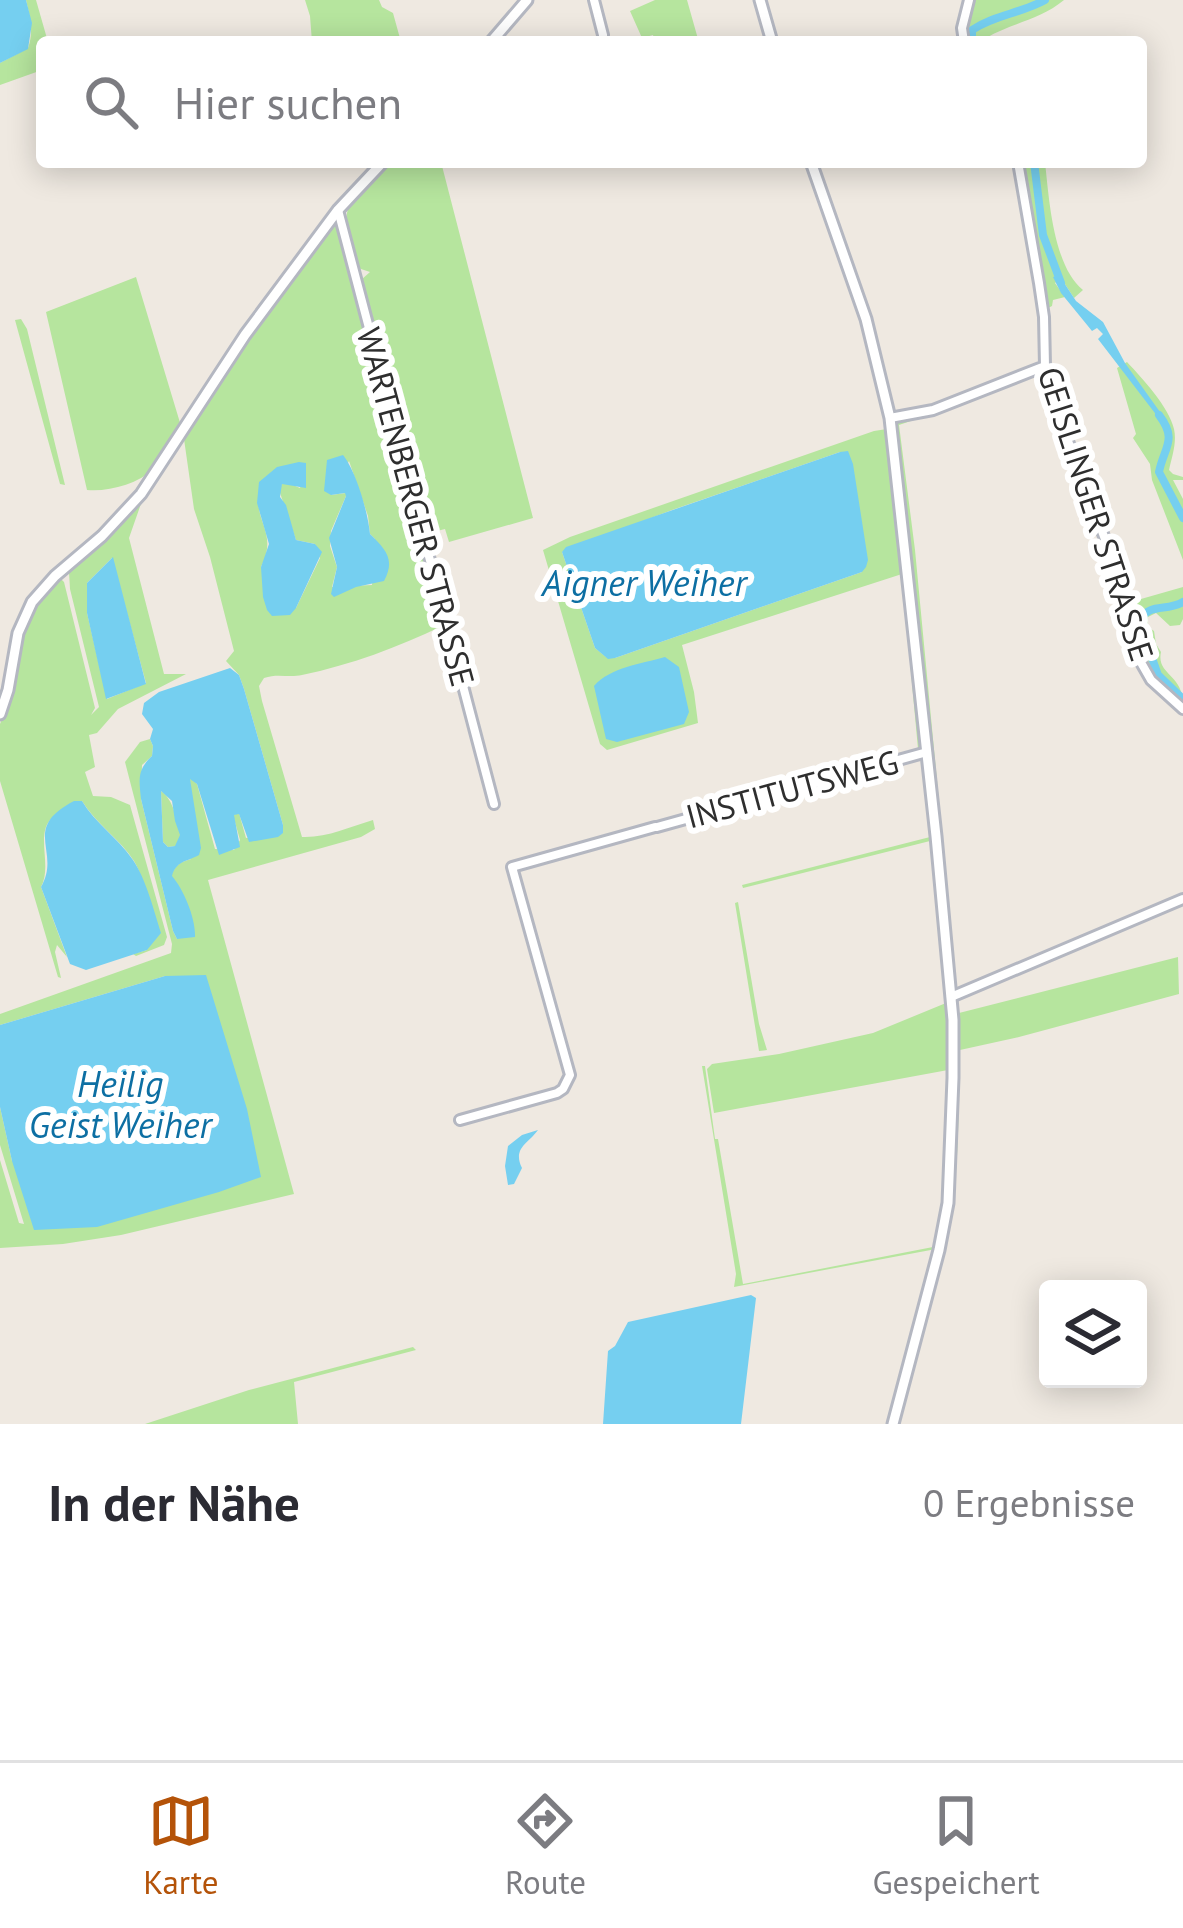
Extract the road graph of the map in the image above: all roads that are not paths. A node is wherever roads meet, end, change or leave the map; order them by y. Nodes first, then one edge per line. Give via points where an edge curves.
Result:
1 (527, 0) edge
2 (594, 0) edge
3 (760, 0) edge
4 (969, 2) edge
5 (603, 34) dead end
6 (496, 36) edge
7 (770, 36) edge
8 (963, 36) edge
9 (377, 168) edge
10 (813, 168) edge
11 (1019, 168) edge
12 (338, 210) junction
13 (1045, 366) junction
14 (890, 418) junction
15 (1183, 710) edge
16 (0, 714) edge
17 (927, 752) junction
18 (494, 804) dead end
19 (1183, 899) edge
20 (951, 997) junction
21 (460, 1120) dead end
22 (892, 1424) edge

1 - 6 main road
2 - 5 street
3 - 7 main road
4 - 8 street
9 - 12 main road
10 - 14 main road via 866,319
11 - 13 street, GEISLINGER STRASSE
12 - 16 main road via 141,494 32,602
12 - 18 street, WARTENBERGER STRASSE
13 - 14 street via 933,410
13 - 15 street, GEISLINGER STRASSE via 1139,659
14 - 17 main road
17 - 20 main road
17 - 21 street, INSTITUTSWEG via 512,867 570,1075 557,1094
19 - 20 street
20 - 22 main road via 948,1203

